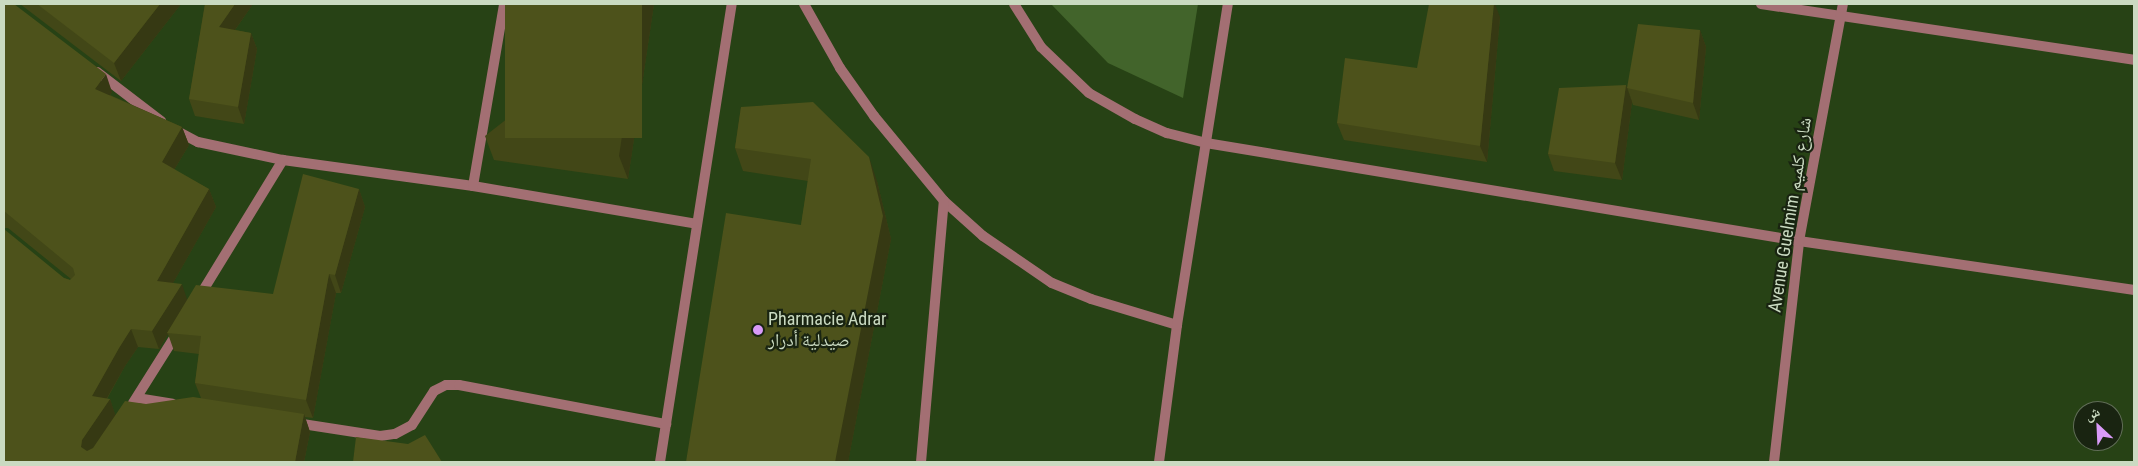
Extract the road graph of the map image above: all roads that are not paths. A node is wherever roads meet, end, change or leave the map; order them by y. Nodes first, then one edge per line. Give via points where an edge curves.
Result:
1 (504, 4) edge
2 (732, 4) edge
3 (804, 4) edge
4 (1014, 4) edge
5 (1228, 4) edge
6 (1761, 4) edge
7 (1843, 4) edge
8 (1842, 16) junction
9 (2134, 60) edge
10 (86, 63) edge
11 (1206, 143) junction
12 (284, 160) junction
13 (473, 186) junction
14 (944, 201) junction
15 (697, 224) junction
16 (1799, 240) junction
17 (2134, 290) edge
18 (194, 304) edge
19 (184, 322) edge
20 (1177, 325) junction
21 (137, 398) junction
22 (185, 406) edge
23 (126, 414) edge
24 (282, 421) edge
25 (666, 424) junction
26 (660, 462) edge
27 (921, 462) edge
28 (1159, 462) edge
29 (1774, 462) edge

1 - 13 street
2 - 15 street
3 - 14 street via 840,68 874,116
4 - 11 street via 1041,47 1089,93 1167,133
5 - 11 street
6 - 8 street
7 - 8 street, Avenue Guelmim شارع كلميم
8 - 9 street
8 - 16 street, Avenue Guelmim شارع كلميم
10 - 12 street via 170,128 198,142
11 - 16 street
11 - 20 street
12 - 13 street
12 - 18 street
13 - 15 street
14 - 20 street via 983,236 1052,283 1092,300
14 - 27 street
15 - 25 street
16 - 17 street
16 - 29 street, Avenue Guelmim شارع كلميم
19 - 21 street
20 - 28 street
21 - 22 street
21 - 23 street
24 - 25 street via 380,436 395,434 412,425 434,391 459,385
25 - 26 street

